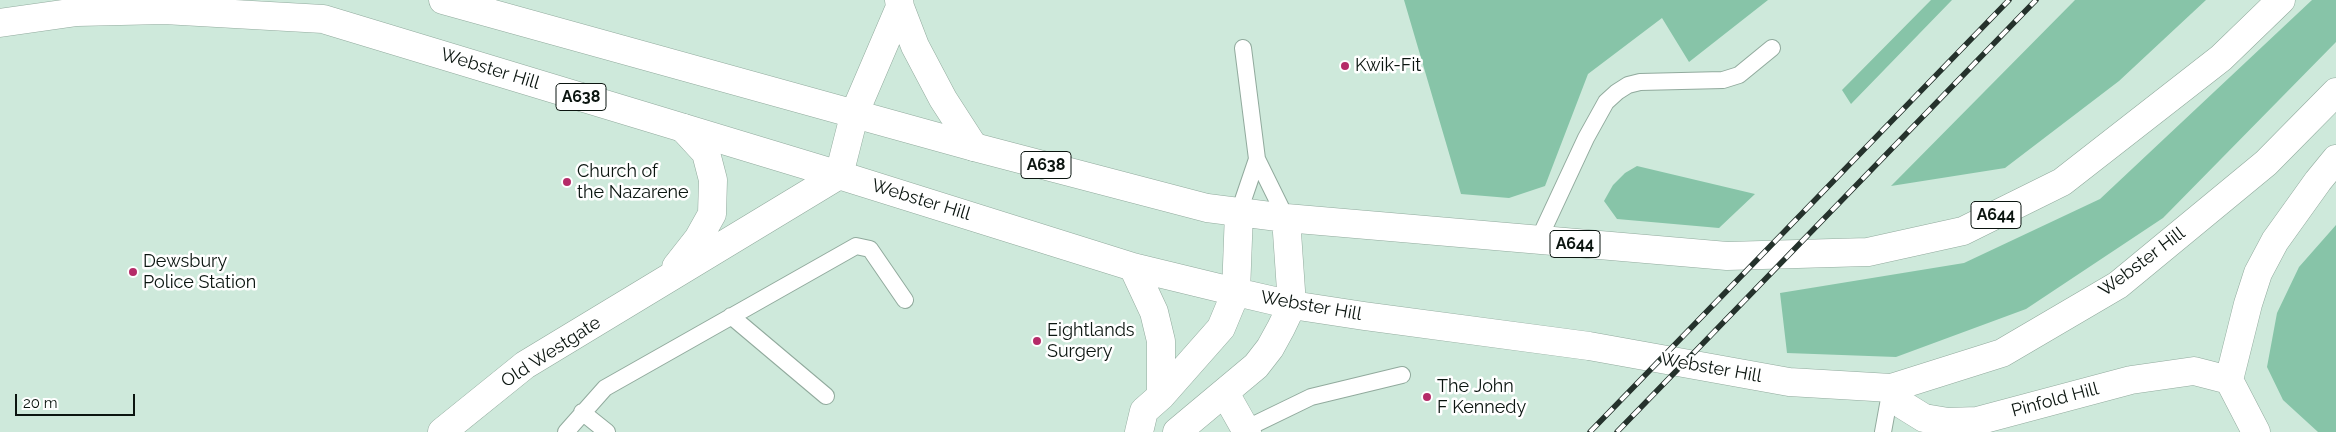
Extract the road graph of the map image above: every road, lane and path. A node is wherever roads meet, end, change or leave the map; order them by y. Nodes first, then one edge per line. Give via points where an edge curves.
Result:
1 (443, 0) edge
2 (2281, 0) edge
3 (899, 4) edge
4 (0, 22) edge
5 (1243, 48) dead end
6 (1772, 48) dead end
7 (2336, 92) edge
8 (855, 112) junction
9 (683, 128) junction
10 (974, 147) junction
11 (1257, 159) junction
12 (2336, 160) edge
13 (839, 175) junction
14 (1239, 212) junction
15 (1286, 218) junction
16 (1423, 230) joint
17 (1538, 241) junction
18 (1133, 267) junction
19 (666, 280) junction
20 (1236, 292) junction
21 (904, 300) dead end
22 (1292, 304) junction
23 (731, 316) junction
24 (1402, 375) dead end
25 (2229, 380) junction
26 (1891, 388) junction
27 (1225, 393) junction
28 (826, 396) dead end
29 (1161, 396) junction
30 (582, 412) junction
31 (1246, 430) edge
32 (442, 432) edge
33 (566, 432) edge
34 (607, 432) edge
35 (1139, 432) edge
36 (1177, 432) edge
37 (1883, 432) edge
38 (2256, 432) edge

1 - 8 main road, A638
2 - 17 main road, A644 via 2221,58 2062,182 1963,232 1868,252 1727,256
3 - 8 main road
3 - 10 main road via 915,46 943,99
4 - 9 main road, Webster Hill / A638 via 76,12 164,10 323,19
5 - 11 lane
6 - 17 lane via 1739,75 1723,80 1655,80 1628,85 1617,92 1606,102 1590,130
7 - 26 main road, Webster Hill via 2266,163 2118,285 2002,354
8 - 10 main road, A638
8 - 13 main road
9 - 13 main road, Webster Hill / A638
9 - 19 main road, Old Westgate via 706,153 713,180 712,214 698,239
10 - 14 main road, A638 via 1207,208
11 - 14 lane
11 - 15 lane
12 - 25 main road via 2275,241 2258,273
13 - 18 main road, Webster Hill / A638
13 - 19 main road, Old Westgate
14 - 15 main road, A638
14 - 20 main road
15 - 16 main road, A638
15 - 22 main road
16 - 17 main road, A644
18 - 20 main road, Webster Hill / A638
18 - 29 main road via 1154,312 1161,341
19 - 32 main road, Old Westgate via 525,365
20 - 22 main road, Webster Hill / A638
20 - 29 main road via 1221,328
21 - 23 lane via 870,249 856,246
22 - 26 main road, Webster Hill via 1589,346 1790,382
22 - 27 main road via 1270,348 1256,366
23 - 28 lane
23 - 30 lane via 605,388
24 - 31 lane via 1311,397
25 - 26 main road, Pinfold Hill via 2194,371 2140,379 1977,421 1948,422 1924,418 1903,405
25 - 38 main road
26 - 37 lane
27 - 31 main road
27 - 36 main road
29 - 35 main road via 1144,411
30 - 33 lane
30 - 34 lane

